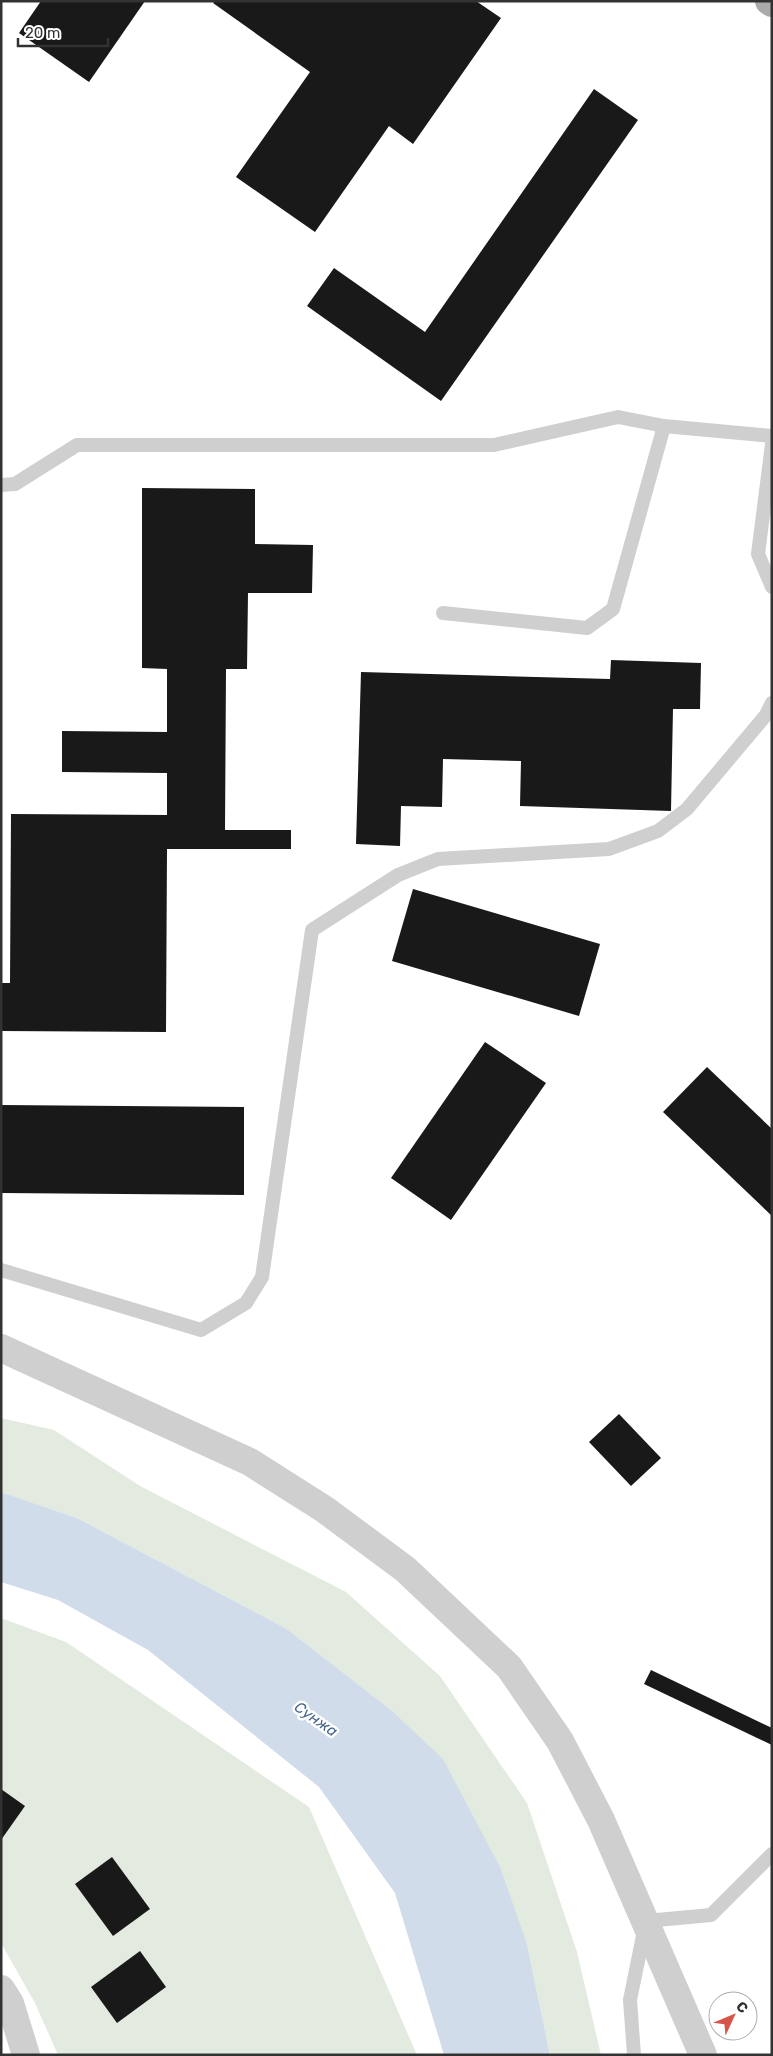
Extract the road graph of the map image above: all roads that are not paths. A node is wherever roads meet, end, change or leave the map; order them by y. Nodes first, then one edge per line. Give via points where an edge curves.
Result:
1 (664, 426) junction
2 (772, 436) edge
3 (772, 444) edge
4 (1, 485) edge
5 (772, 586) edge
6 (443, 613) dead end
7 (772, 703) edge
8 (1, 1270) edge
9 (1, 1348) edge
10 (772, 1854) edge
11 (646, 1920) junction
12 (1, 1988) edge
13 (26, 2055) edge
14 (634, 2055) edge
15 (703, 2055) edge

1 - 2 lane
1 - 4 lane via 618,416 494,445 77,446 15,484
1 - 6 lane via 613,609 587,628
3 - 5 lane via 758,554
7 - 8 lane via 766,715 687,809 658,831 608,849 438,859 398,875 312,930 262,1277 246,1303 201,1330
9 - 11 street via 250,1462 324,1509 405,1569 509,1667 560,1741 601,1820
10 - 11 lane via 711,1914
11 - 14 lane via 630,2000
11 - 15 street
12 - 13 street via 10,2003

